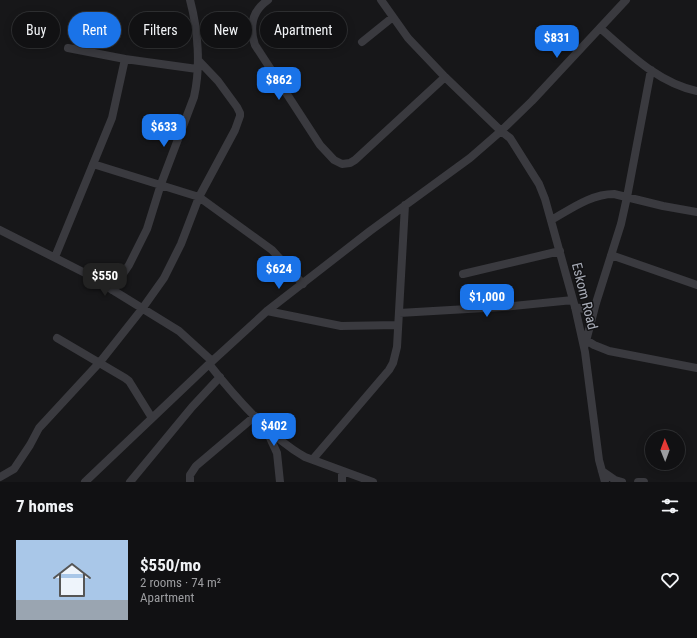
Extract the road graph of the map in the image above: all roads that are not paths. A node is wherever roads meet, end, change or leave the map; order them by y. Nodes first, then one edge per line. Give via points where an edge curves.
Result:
1 (190, 0) edge
2 (268, 0) edge
3 (382, 0) edge
4 (626, 0) edge
5 (393, 17) junction
6 (600, 28) junction
7 (362, 42) dead end
8 (68, 48) dead end
9 (125, 59) junction
10 (197, 65) junction
11 (651, 70) junction
12 (445, 77) junction
13 (697, 91) edge
14 (501, 131) junction
15 (93, 164) junction
16 (161, 184) junction
17 (199, 197) junction
18 (627, 197) junction
19 (405, 205) junction
20 (697, 212) edge
21 (551, 220) junction
22 (0, 230) edge
23 (560, 251) junction
24 (611, 255) junction
25 (55, 257) junction
26 (463, 274) dead end
27 (303, 284) junction
28 (697, 285) edge
29 (112, 290) junction
30 (596, 303) junction
31 (574, 304) junction
32 (142, 309) junction
33 (268, 311) junction
34 (399, 313) junction
35 (398, 325) junction
36 (57, 338) dead end
37 (586, 340) junction
38 (584, 348) junction
39 (100, 362) junction
40 (211, 363) junction
41 (697, 368) edge
42 (220, 377) junction
43 (255, 416) junction
44 (152, 418) junction
45 (266, 428) junction
46 (313, 459) junction
47 (342, 471) junction
48 (602, 471) junction
49 (0, 477) edge
50 (85, 482) edge
51 (130, 482) edge
52 (190, 482) edge
53 (280, 482) edge
54 (342, 482) edge
55 (373, 482) edge
56 (605, 482) edge
57 (622, 482) edge
58 (638, 482) edge
59 (644, 482) edge

1 - 10 street via 194,18
2 - 12 street via 262,4 253,18 252,36 255,45 320,145 334,160 342,164 355,160
3 - 5 street, Eskom Road
4 - 6 street
5 - 7 street
5 - 12 street, Eskom Road via 408,38
6 - 11 street
6 - 14 street
8 - 9 street
9 - 10 street
9 - 15 street via 112,118
10 - 16 street via 194,97
10 - 17 street via 218,81 240,113 235,130
11 - 13 street via 675,85
11 - 18 street
12 - 14 street, Eskom Road
14 - 19 street via 470,158
14 - 21 street, Eskom Road via 510,138 539,184
15 - 16 street
15 - 25 street
16 - 17 street
16 - 29 street via 139,247
17 - 27 street via 272,250
17 - 32 street via 172,263
18 - 20 street
18 - 21 street via 614,194 592,197
18 - 24 street
19 - 27 street
19 - 34 street
21 - 23 street, Eskom Road
22 - 25 street
23 - 26 street
23 - 31 street, Eskom Road
24 - 28 street
24 - 30 street
25 - 29 street
27 - 33 street
29 - 32 street
30 - 31 street via 584,309
30 - 37 street
31 - 34 street
31 - 38 street, Eskom Road
32 - 39 street
32 - 40 street via 179,331
33 - 35 street via 341,326
33 - 40 street
34 - 35 street
35 - 46 street via 395,356 389,370
36 - 39 street
37 - 38 street
37 - 41 street via 609,351
38 - 48 street, Eskom Road
39 - 44 street via 129,381
39 - 49 street via 40,428 14,469
40 - 42 street
40 - 44 street
42 - 43 street
42 - 51 street
43 - 45 street
43 - 52 street via 196,466 190,475
44 - 50 street
45 - 46 street via 297,452
45 - 53 street via 277,453
46 - 47 street
47 - 54 street
47 - 55 street
48 - 56 street, Eskom Road
48 - 57 street
58 - 59 street

